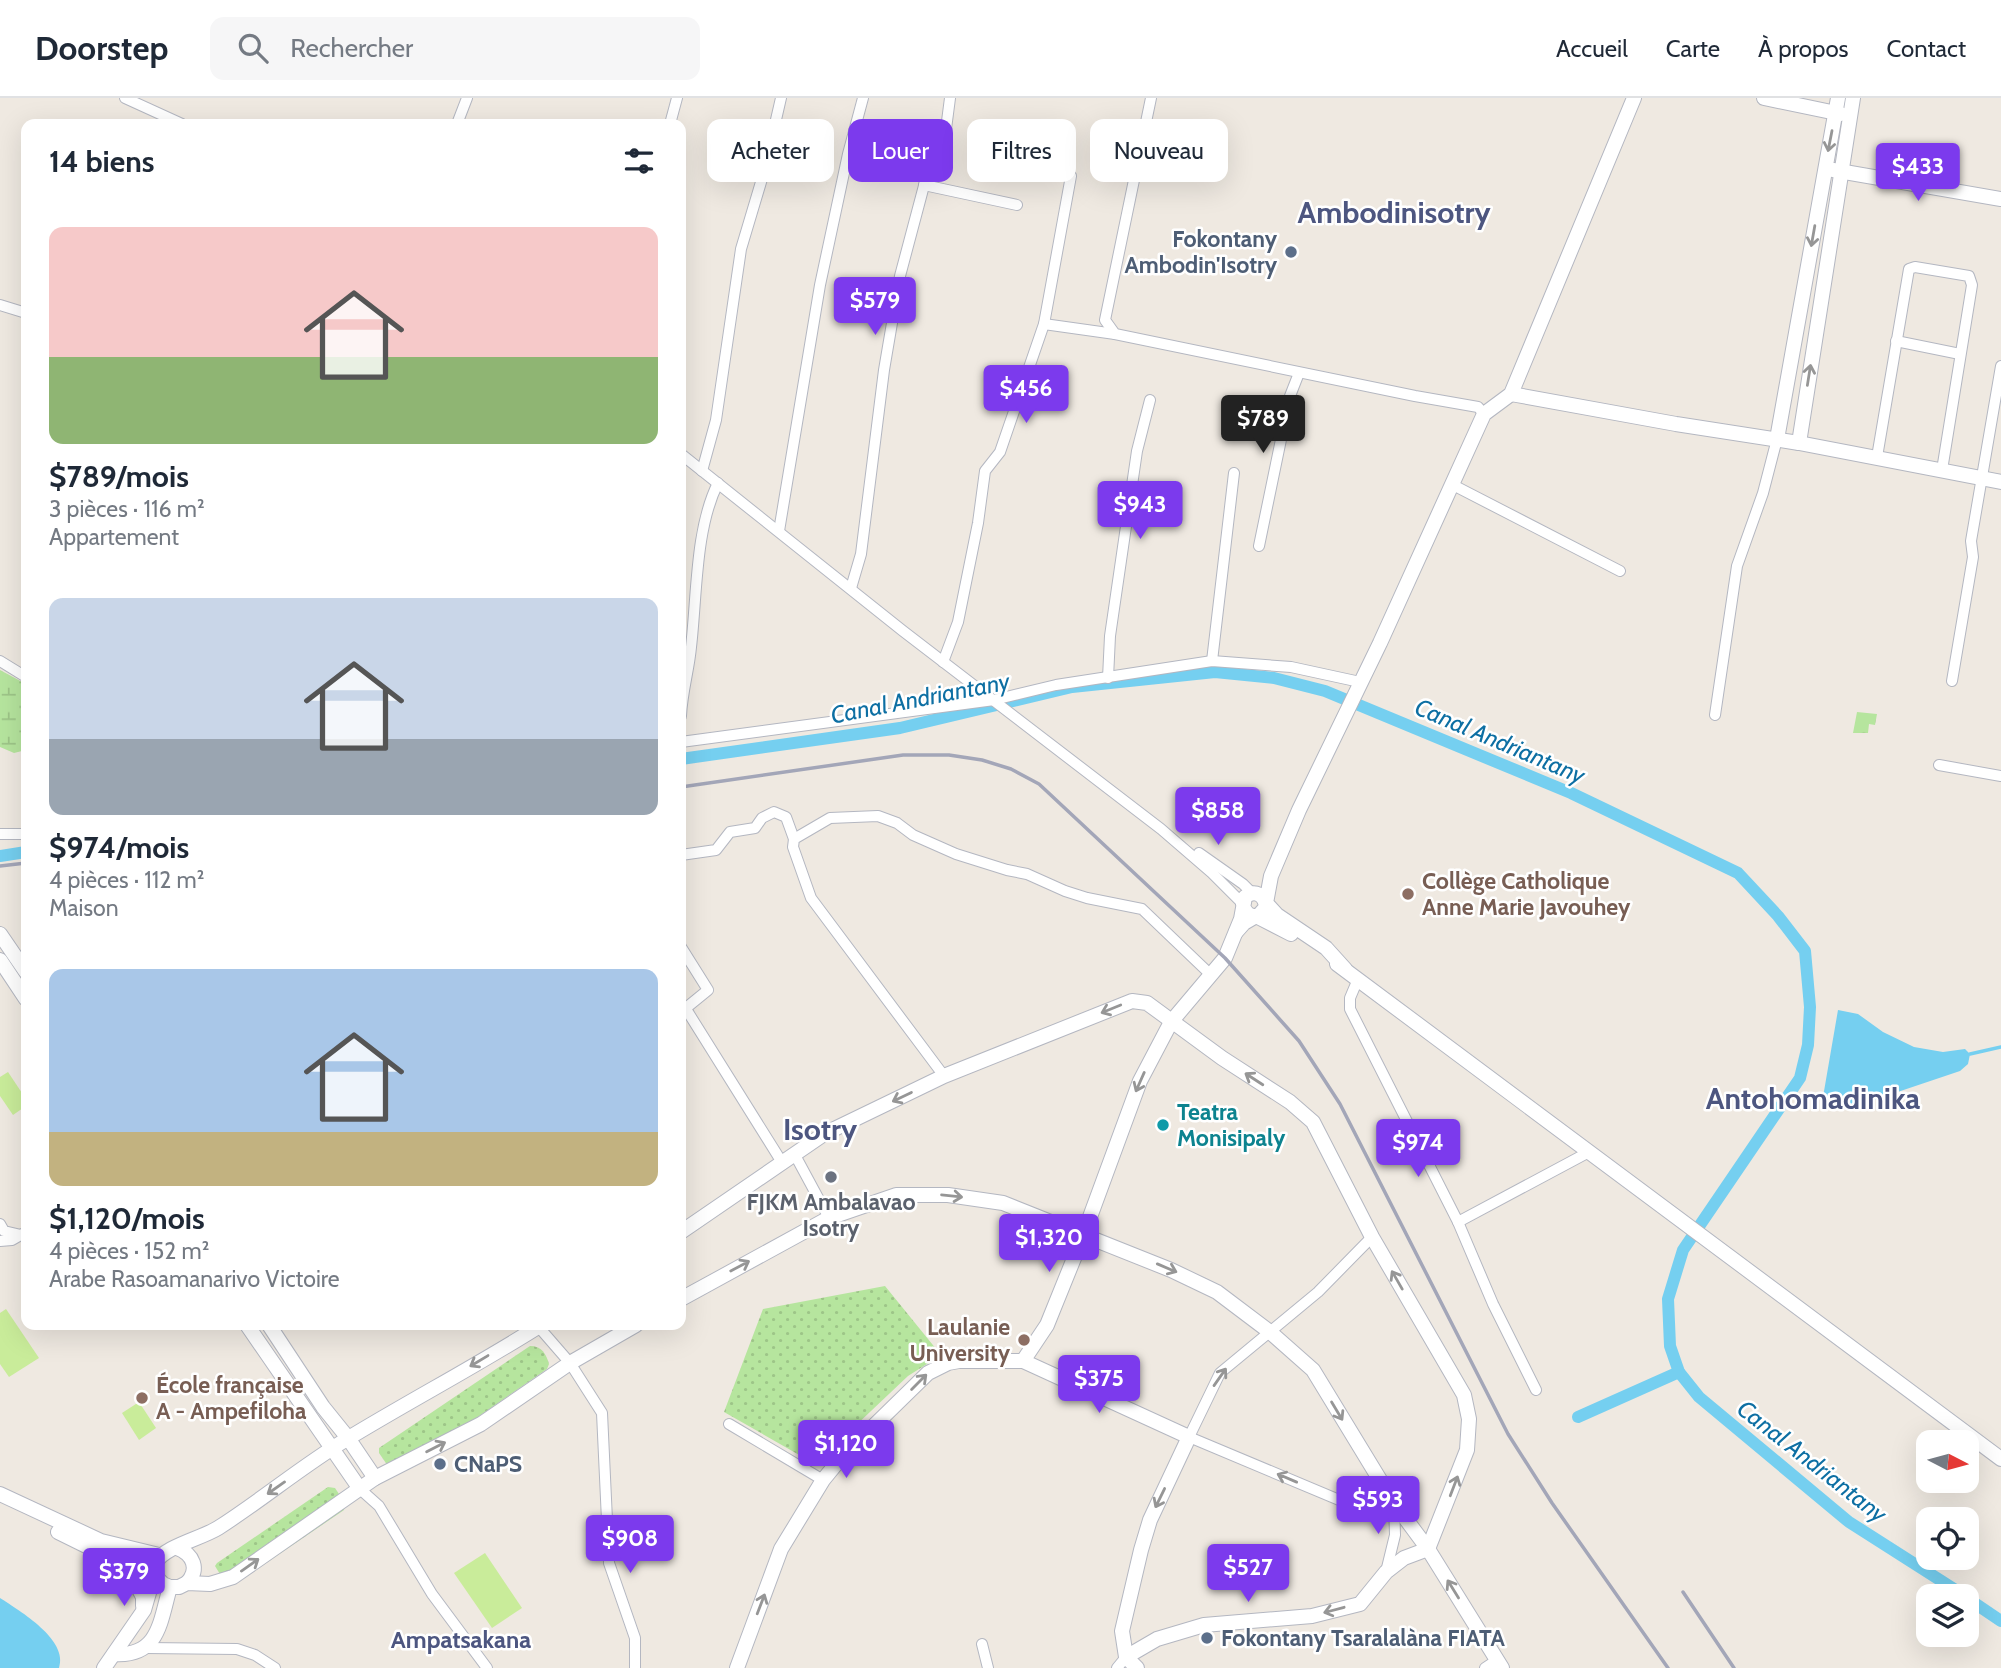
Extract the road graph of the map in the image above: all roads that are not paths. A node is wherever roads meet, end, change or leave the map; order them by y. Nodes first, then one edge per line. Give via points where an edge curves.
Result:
1 (125, 98) edge
2 (467, 98) edge
3 (677, 98) edge
4 (781, 98) edge
5 (863, 98) edge
6 (950, 98) edge
7 (1151, 98) edge
8 (1634, 98) edge
9 (1765, 98) edge
10 (1853, 98) edge
11 (1841, 109) edge
12 (171, 119) edge
13 (459, 119) edge
14 (671, 119) edge
15 (1825, 169) junction
16 (1840, 172) junction
17 (1070, 182) edge
18 (925, 185) junction
19 (2001, 199) edge
20 (1017, 205) dead end
21 (0, 305) edge
22 (21, 311) edge
23 (1044, 324) junction
24 (1115, 334) junction
25 (1896, 341) junction
26 (1961, 354) junction
27 (2001, 366) edge
28 (1299, 373) junction
29 (1511, 394) junction
30 (1150, 400) dead end
31 (1485, 414) junction
32 (1777, 439) junction
33 (1799, 443) junction
34 (1877, 457) junction
35 (686, 458) edge
36 (1942, 470) junction
37 (702, 471) junction
38 (1234, 473) dead end
39 (1981, 478) junction
40 (2001, 482) edge
41 (718, 483) junction
42 (1453, 485) junction
43 (779, 531) junction
44 (1259, 546) dead end
45 (1620, 571) dead end
46 (850, 588) junction
47 (0, 661) edge
48 (1212, 661) junction
49 (943, 662) junction
50 (21, 674) edge
51 (1108, 678) junction
52 (1360, 681) junction
53 (1952, 681) dead end
54 (686, 684) edge
55 (994, 700) junction
56 (1715, 715) dead end
57 (686, 741) edge
58 (1939, 765) dead end
59 (2001, 776) edge
60 (0, 834) edge
61 (21, 834) edge
62 (794, 839) junction
63 (686, 855) edge
64 (1271, 876) junction
65 (1247, 899) junction
66 (1266, 903) junction
67 (1256, 916) junction
68 (1236, 932) junction
69 (0, 934) edge
70 (686, 955) edge
71 (0, 960) edge
72 (21, 965) edge
73 (1345, 969) junction
74 (1211, 975) junction
75 (1358, 979) junction
76 (21, 992) edge
77 (686, 1009) edge
78 (686, 1014) edge
79 (1171, 1022) junction
80 (944, 1076) junction
81 (1589, 1153) junction
82 (795, 1155) junction
83 (783, 1164) junction
84 (829, 1218) junction
85 (1458, 1222) junction
86 (686, 1229) edge
87 (1, 1232) edge
88 (21, 1234) edge
89 (1083, 1236) junction
90 (1372, 1237) junction
91 (686, 1296) edge
92 (250, 1330) edge
93 (272, 1330) edge
94 (530, 1330) edge
95 (542, 1330) edge
96 (627, 1330) edge
97 (1270, 1332) junction
98 (1023, 1361) junction
99 (570, 1363) junction
100 (1536, 1390) dead end
101 (729, 1424) dead end
102 (354, 1435) junction
103 (1189, 1437) junction
104 (332, 1449) junction
105 (2001, 1459) edge
106 (375, 1478) junction
107 (823, 1480) junction
108 (360, 1489) junction
109 (0, 1494) edge
110 (1394, 1503) junction
111 (0, 1504) edge
112 (177, 1548) junction
113 (1428, 1549) junction
114 (159, 1555) junction
115 (127, 1566) junction
116 (155, 1572) junction
117 (1387, 1572) junction
118 (187, 1583) junction
119 (170, 1587) junction
120 (144, 1610) junction
121 (156, 1635) junction
122 (982, 1644) dead end
123 (172, 1647) junction
124 (146, 1648) junction
125 (114, 1654) junction
126 (1121, 1663) edge
127 (1495, 1665) edge
128 (104, 1668) edge
129 (275, 1668) edge
130 (487, 1668) edge
131 (635, 1668) edge
132 (737, 1668) edge
133 (988, 1668) edge
134 (1137, 1668) edge

1 - 12 street
2 - 13 street
3 - 14 street
4 - 37 street via 741,249 716,420
5 - 43 street via 820,285
6 - 18 street via 946,129
7 - 24 street via 1105,320
8 - 29 street
9 - 11 street
10 - 11 street
11 -> 15 street
11 - 16 street
15 - 16 street
15 -> 32 street
16 - 19 street
33 -> 16 street
17 - 23 street
18 - 20 street
18 - 46 street via 900,276 861,554
21 - 22 street
23 - 24 street
23 - 49 street via 1000,452 985,471 958,622
24 - 28 street
25 - 26 street
25 - 26 street via 1910,268 1969,276 1972,285
25 - 34 street
26 - 36 street
27 - 39 street
28 - 31 street via 1478,407
28 - 44 street via 1290,396
29 - 31 street
29 - 32 street
30 - 51 street via 1137,451
31 - 42 street
32 - 33 street
32 - 56 street via 1737,566
33 - 34 street
34 - 36 street
35 - 37 street
36 - 39 street
37 - 41 street
38 - 48 street
39 - 40 street
39 - 53 street
41 - 43 street
41 - 54 street via 704,526
42 - 45 street
42 - 52 street
43 - 46 street
46 - 49 street
47 - 50 street
48 - 51 street
48 - 52 street via 1291,667
49 - 55 street
51 - 55 street
52 - 64 street
55 - 57 street
55 - 65 street via 1161,829 1222,869
58 - 59 street
60 - 61 street
62 - 63 street via 786,817 774,812 755,828 730,832 716,850
62 - 74 street via 830,818 878,816 956,854 1027,874 1076,895 1142,909
62 - 80 street via 811,898
64 - 65 street
64 - 66 street
65 - 66 street via 1259,894
65 - 67 street via 1248,914
65 - 68 street
66 - 67 street
66 - 73 street via 1326,948
67 - 68 street
67 - 73 street via 1299,937
68 - 74 street
69 - 72 street
70 - 77 street via 708,990
71 - 76 street
73 - 75 street
74 - 79 street
75 - 81 street
75 - 85 street via 1350,1009
78 - 83 street
79 -> 80 street via 1147,1003 1132,1001
79 -> 89 street via 1140,1081
90 -> 79 street via 1313,1122
80 -> 82 street via 824,1134
81 - 85 street
81 - 105 street
82 - 83 street
82 - 84 street
83 - 86 street
84 -> 89 street via 896,1195 948,1195 1003,1203
91 -> 84 street
85 - 100 street
87 - 88 street
89 -> 97 street via 1212,1289
89 - 98 street via 1047,1325
90 - 97 street
113 -> 90 street via 1467,1450 1469,1419 1464,1395
92 - 104 street
93 - 102 street via 323,1407
94 -> 102 street
95 - 99 street
96 - 99 street
103 -> 97 street via 1220,1373
97 -> 110 street via 1312,1370
98 - 103 street
107 -> 98 street via 929,1373 959,1361
106 -> 99 street via 481,1424
99 - 131 street via 602,1413 608,1563 635,1638
101 - 107 street
102 - 104 street
102 - 106 street
110 -> 103 street via 1375,1515
103 -> 126 street via 1150,1520 1122,1630
104 - 108 street
104 -> 112 street via 217,1529
106 - 108 street
132 -> 107 street via 781,1549
118 -> 108 street via 210,1584 233,1577
108 - 130 street via 379,1506 432,1594
109 - 114 street via 100,1541
110 - 113 street
110 - 117 street via 1395,1535
111 - 115 street
112 - 114 street
112 - 118 street via 188,1554 194,1566
113 - 117 street via 1404,1558
127 -> 113 street
114 - 116 street
115 - 116 street
115 - 120 street via 143,1597
116 - 119 street
116 - 120 street
117 -> 126 street via 1360,1604 1312,1616 1204,1626 1157,1639
118 - 119 street
119 - 121 street
120 - 125 street
121 - 123 street
121 - 124 street
122 - 133 street
123 - 124 street
123 - 129 street via 237,1649
124 - 125 street
125 - 128 street
126 - 134 street

